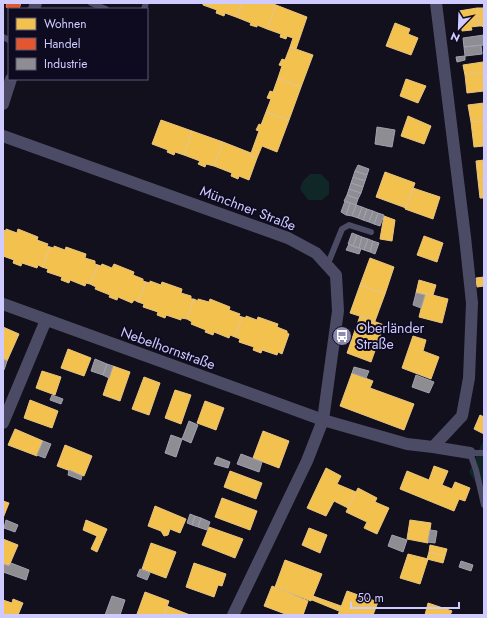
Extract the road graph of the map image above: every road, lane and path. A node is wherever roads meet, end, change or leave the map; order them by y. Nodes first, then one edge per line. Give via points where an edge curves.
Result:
1 (90, 3) edge
2 (436, 3) edge
3 (103, 8) edge
4 (11, 80) edge
5 (3, 104) edge
6 (3, 136) edge
7 (371, 232) dead end
8 (327, 266) junction
9 (3, 304) edge
10 (46, 320) junction
11 (323, 420) junction
12 (3, 423) edge
13 (433, 447) junction
14 (470, 453) junction
15 (484, 453) edge
16 (484, 505) edge
17 (234, 615) edge

1 - 3 lane
2 - 13 street via 472,303 469,378 462,416
4 - 5 street
6 - 8 street, Münchner Straße via 288,238 316,253
7 - 8 lane via 348,225 342,229
8 - 11 street, Münchner Straße via 336,275 338,311
9 - 10 street, Nebelhornstraße
10 - 11 street, Nebelhornstraße
10 - 12 street
11 - 13 street via 406,444
11 - 17 street via 307,461
13 - 14 street
14 - 15 lane
14 - 16 lane

